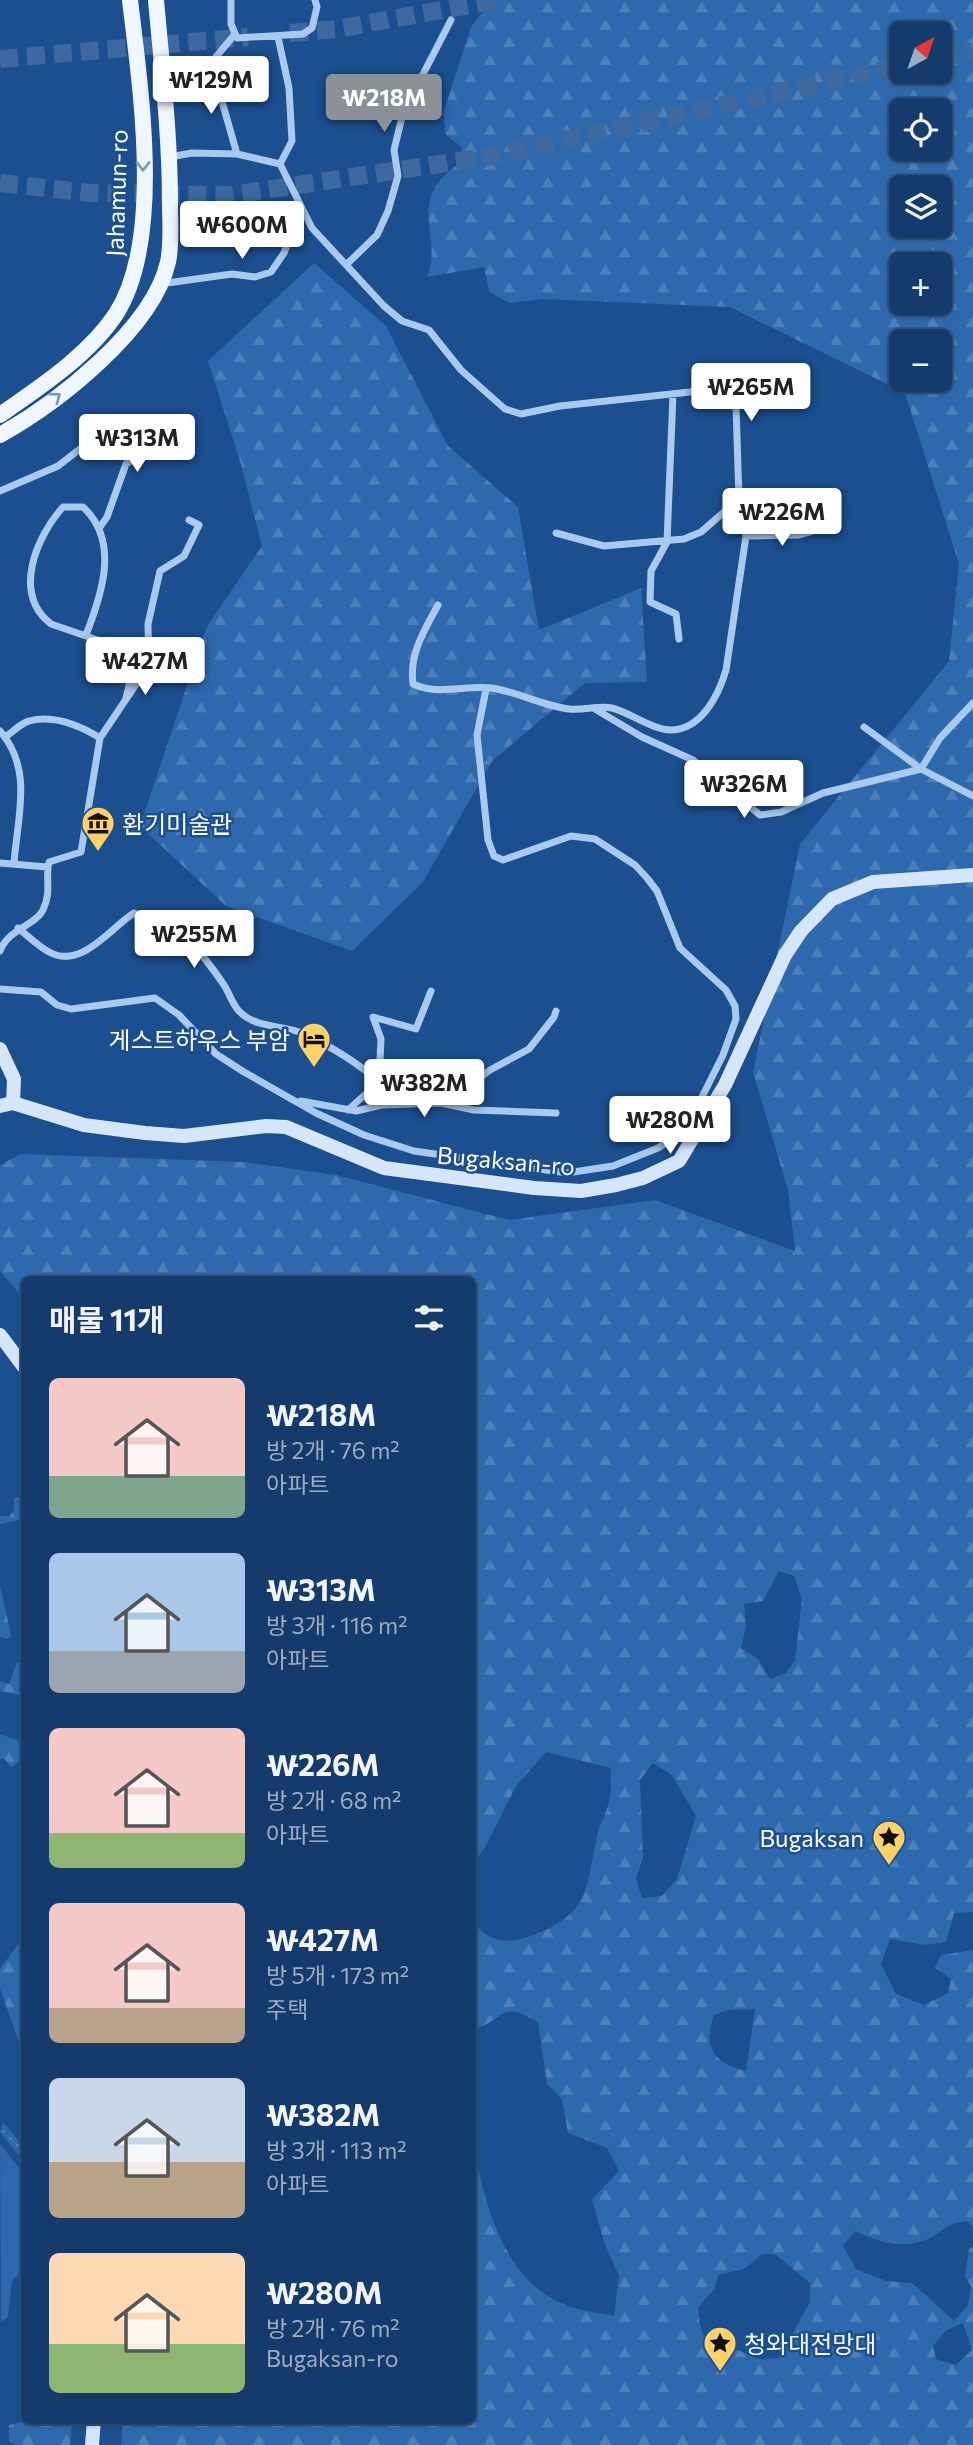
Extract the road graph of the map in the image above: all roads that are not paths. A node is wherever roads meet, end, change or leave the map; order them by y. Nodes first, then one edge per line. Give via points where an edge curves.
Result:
1 (130, 0) edge
2 (156, 0) edge
3 (230, 0) edge
4 (315, 0) edge
5 (451, 20) dead end
6 (235, 34) junction
7 (278, 37) junction
8 (211, 63) junction
9 (164, 95) junction
10 (237, 154) junction
11 (170, 157) junction
12 (280, 164) junction
13 (302, 207) junction
14 (347, 264) junction
15 (159, 285) junction
16 (673, 394) junction
17 (0, 415) edge
18 (175, 421) dead end
19 (0, 435) edge
20 (94, 438) dead end
21 (0, 491) edge
22 (739, 499) junction
23 (189, 520) dead end
24 (100, 527) junction
25 (813, 531) dead end
26 (556, 533) dead end
27 (746, 536) junction
28 (667, 542) junction
29 (438, 605) dead end
30 (86, 635) junction
31 (679, 639) dead end
32 (486, 689) junction
33 (973, 703) edge
34 (591, 707) junction
35 (123, 709) junction
36 (864, 727) dead end
37 (3, 734) edge
38 (100, 738) junction
39 (921, 769) junction
40 (973, 796) edge
41 (0, 863) edge
42 (15, 864) junction
43 (47, 867) junction
44 (973, 875) edge
45 (18, 928) junction
46 (0, 951) edge
47 (0, 989) edge
48 (431, 991) dead end
49 (556, 1011) dead end
50 (0, 1049) edge
51 (379, 1082) junction
52 (297, 1100) junction
53 (445, 1104) junction
54 (7, 1105) edge
55 (348, 1110) junction
56 (556, 1113) dead end
57 (0, 1335) edge
58 (21, 1363) edge
59 (94, 2424) edge
60 (92, 2445) edge

1 -> 17 main road, Jahamun-ro via 143,143 143,219 137,269 116,314 90,343
2 - 9 main road, Jahamun-ro
3 - 6 street
4 - 7 street via 313,28
5 - 14 street via 403,113 394,150 398,176 388,211 377,235
6 - 7 street via 237,38
6 - 8 street
7 - 12 street via 289,88 292,141
8 - 9 street
8 - 10 street
9 - 11 main road, Jahamun-ro
10 - 11 street
10 - 12 street
11 - 15 main road, Jahamun-ro via 170,240
12 - 13 street
13 - 14 street via 313,228
13 - 15 street via 284,253 271,272
14 - 16 street via 402,321 429,330 461,370 505,409 521,414
19 -> 15 main road, Jahamun-ro via 91,371 134,324
16 - 22 street via 711,383 728,386 736,406
16 - 28 street
18 - 24 street via 146,452 126,464
20 - 21 street via 58,466
22 - 27 street
22 - 28 street via 701,532
23 - 35 street via 199,525 184,556 160,571 148,624 149,665
24 - 30 street via 106,549 104,567
24 - 30 street via 83,507 63,507 48,523 29,583 42,617
25 - 27 street
26 - 28 street via 604,547
27 - 34 street via 726,670 706,712 672,730 611,708
28 - 31 street via 651,571 650,603 676,614
29 - 32 street via 418,643 411,666 413,684 428,691
30 - 35 street via 131,656
32 - 34 street via 573,710
32 - 52 street via 477,735 488,840 494,856 503,860 571,836 595,839 635,865 657,891 680,948 726,990 735,1006 736,1019 723,1055 679,1134 658,1148 585,1172 414,1151 364,1135
33 - 39 street via 940,738
34 - 39 street via 693,760 760,815 782,811 822,793
35 - 38 street
36 - 39 street
37 - 38 street via 29,721 55,720
37 - 42 street via 20,768 23,786
38 - 43 street via 81,852 48,862
39 - 40 street
41 - 42 street
42 - 43 street
43 - 45 street via 50,888 42,914
44 - 54 street, Bugaksan-ro via 873,882 832,899 785,955 725,1085 679,1161 616,1185 581,1191 435,1177 384,1168 286,1127 184,1136 145,1133 84,1125
45 - 46 street
45 - 51 street via 59,956 87,951 134,913 159,921 184,934 225,986 239,1013 256,1023 303,1034 357,1062
47 - 52 street via 41,992 71,1009 155,998 179,1015 216,1054
48 - 51 street via 416,1029 373,1017 381,1040
49 - 53 street via 529,1049 490,1070
50 - 54 street via 14,1079
51 - 55 street
52 - 55 street
53 - 55 street
53 - 56 street via 474,1110
57 - 58 street
59 - 60 street

